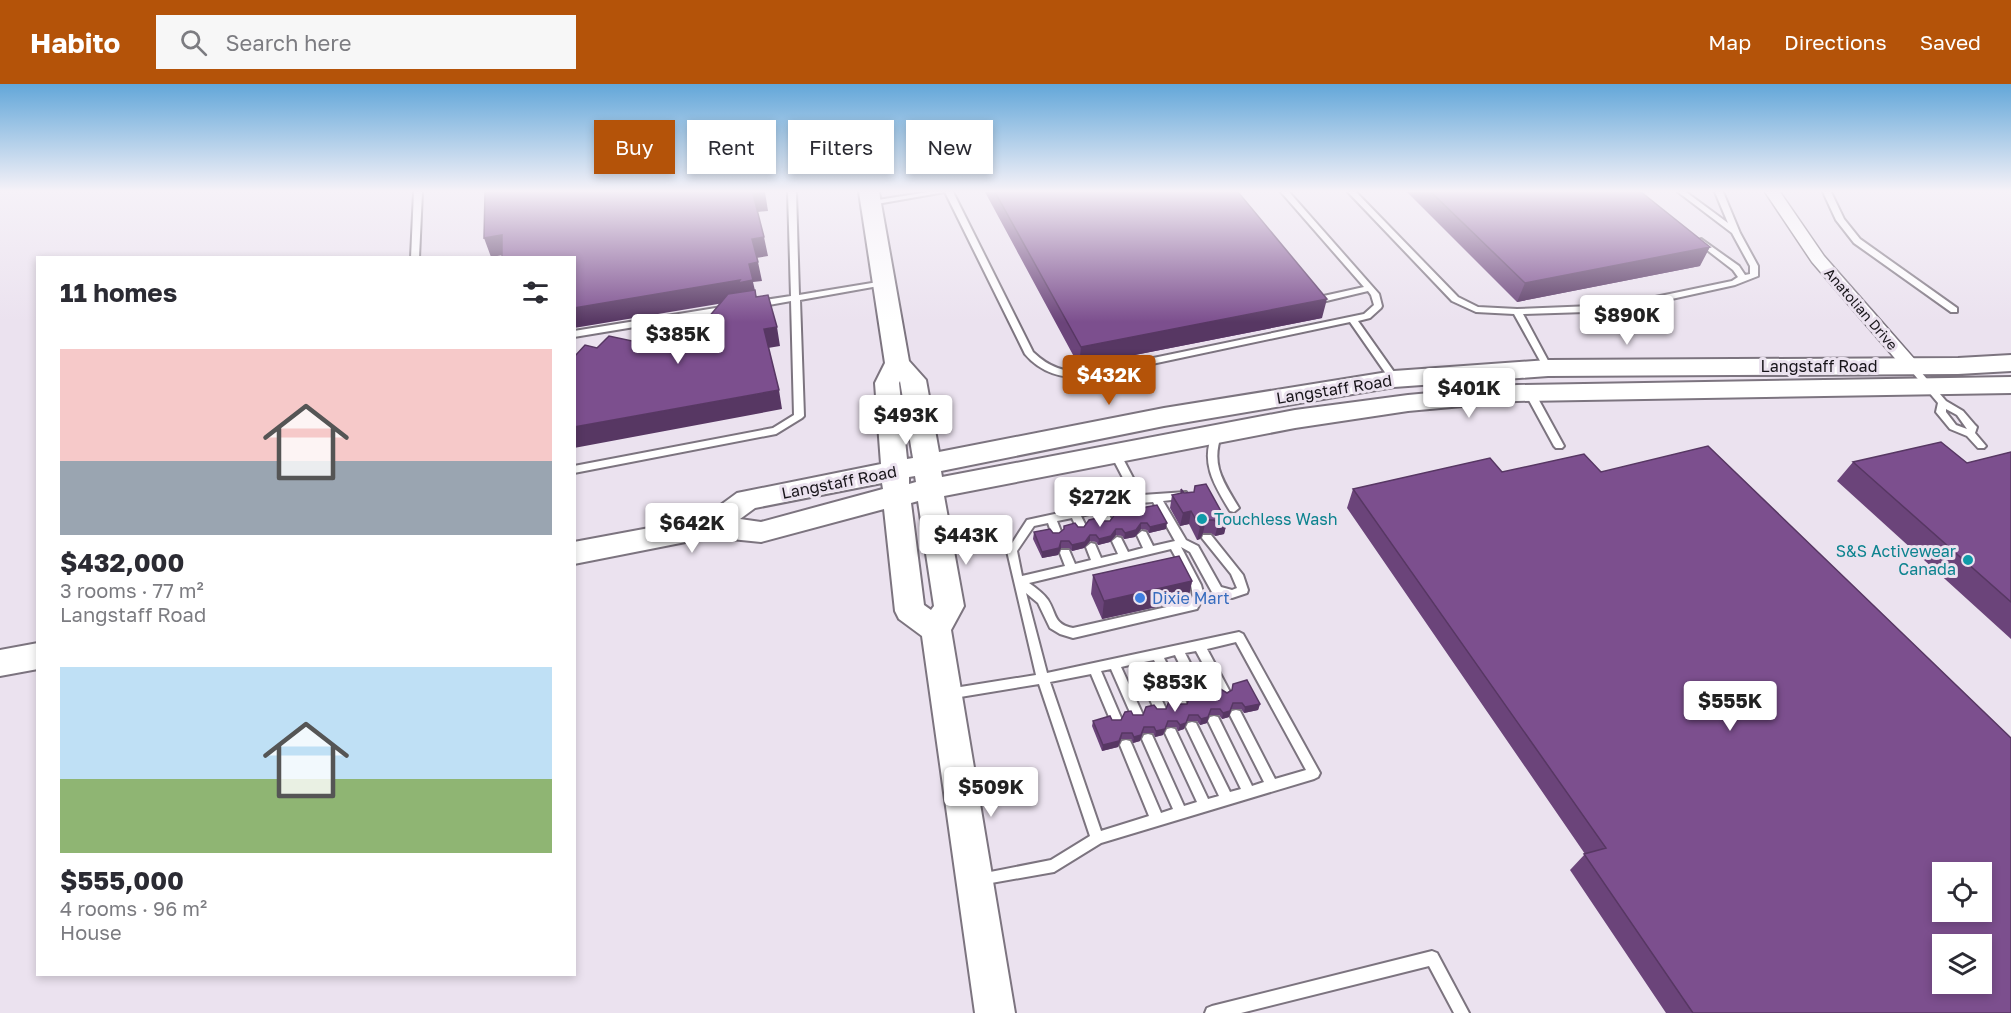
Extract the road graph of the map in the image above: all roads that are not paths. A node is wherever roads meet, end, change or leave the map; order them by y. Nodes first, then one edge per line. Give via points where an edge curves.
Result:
1 (416, 235) edge
2 (794, 235) edge
3 (876, 235) edge
4 (971, 235) edge
5 (1323, 235) edge
6 (1394, 235) edge
7 (1694, 235) edge
8 (1738, 235) edge
9 (1802, 235) edge
10 (1852, 235) edge
11 (415, 256) edge
12 (1743, 278) junction
13 (884, 283) junction
14 (1370, 288) junction
15 (796, 297) junction
16 (1322, 299) edge
17 (749, 305) edge
18 (738, 307) edge
19 (1954, 310) dead end
20 (1517, 312) junction
21 (1353, 319) junction
22 (576, 334) edge
23 (897, 363) junction
24 (2011, 363) edge
25 (1911, 366) junction
26 (1548, 368) junction
27 (1394, 379) junction
28 (2011, 385) edge
29 (1530, 393) junction
30 (1936, 396) junction
31 (1217, 433) junction
32 (1559, 446) dead end
33 (1981, 446) dead end
34 (1115, 453) junction
35 (576, 470) edge
36 (928, 477) junction
37 (895, 484) junction
38 (1156, 498) junction
39 (1139, 499) junction
40 (1186, 500) edge
41 (1100, 508) junction
42 (1234, 508) dead end
43 (1075, 513) junction
44 (1051, 519) junction
45 (1108, 522) edge
46 (1082, 528) edge
47 (1057, 534) edge
48 (1142, 535) dead end
49 (1207, 538) dead end
50 (1117, 541) dead end
51 (1178, 544) junction
52 (1091, 547) dead end
53 (1150, 551) junction
54 (576, 553) edge
55 (1065, 553) dead end
56 (1125, 557) junction
57 (1098, 563) junction
58 (1072, 569) junction
59 (1018, 581) junction
60 (936, 630) junction
61 (1199, 645) junction
62 (1178, 650) junction
63 (1157, 654) junction
64 (36, 656) edge
65 (1137, 658) junction
66 (0, 663) edge
67 (1114, 663) junction
68 (1094, 668) junction
69 (1043, 679) junction
70 (1224, 692) edge
71 (946, 695) junction
72 (1202, 698) edge
73 (1181, 704) edge
74 (1160, 709) edge
75 (1137, 715) edge
76 (1236, 715) dead end
77 (1116, 720) edge
78 (1214, 721) dead end
79 (1192, 727) dead end
80 (1171, 733) dead end
81 (1148, 739) dead end
82 (1126, 745) dead end
83 (1272, 786) junction
84 (1249, 793) junction
85 (1227, 799) junction
86 (1205, 806) junction
87 (1181, 813) junction
88 (1157, 820) junction
89 (1097, 838) junction
90 (974, 880) junction
91 (995, 1013) edge
92 (1212, 1013) edge
93 (1462, 1013) edge

1 - 11 lane
2 - 15 lane
3 - 13 main road
4 - 21 lane via 1029,354 1045,369 1064,375 1086,375
5 - 14 lane
6 - 20 lane via 1455,299 1476,309
7 - 12 lane
8 - 12 lane via 1754,266 1754,276
9 - 25 street, Anatolian Drive via 1818,260
10 - 19 lane
12 - 20 lane via 1735,283 1617,308
13 - 15 lane
13 - 23 main road
14 - 16 lane
14 - 21 lane via 1378,306 1367,316
15 - 17 lane
15 - 35 lane via 799,416 776,431
18 - 22 lane
20 - 26 lane
21 - 27 lane
23 - 36 main road via 914,380
23 - 37 main road via 887,383
24 - 25 main road, Langstaff Road
25 - 26 main road, Langstaff Road
25 - 30 lane
26 - 27 main road, Langstaff Road
27 - 36 main road, Langstaff Road via 1164,417
28 - 30 main road, Langstaff Road
29 - 30 main road, Langstaff Road
29 - 31 main road, Langstaff Road via 1408,403
29 - 32 lane
30 - 33 lane via 1941,412 1953,427 1970,434
31 - 34 main road, Langstaff Road
31 - 42 lane via 1210,452 1213,469
34 - 36 main road, Langstaff Road
34 - 39 lane
36 - 37 main road, Langstaff Road
36 - 60 main road via 950,606
37 - 54 main road, Langstaff Road via 761,532 711,527
37 - 60 main road via 910,611
38 - 39 lane
38 - 40 lane via 1182,495
38 - 51 lane
39 - 41 lane via 1127,506
41 - 43 lane
41 - 45 lane
43 - 44 lane
43 - 46 lane
44 - 47 lane
44 - 59 lane via 1031,523 1012,551
48 - 53 lane
49 - 51 lane via 1213,550 1241,578 1243,590 1232,594 1217,591 1194,549
50 - 56 lane
51 - 53 lane
51 - 59 lane via 1199,596 1193,606 1073,633 1062,632 1052,625 1042,601
52 - 57 lane
53 - 56 lane
55 - 58 lane
56 - 57 lane
57 - 58 lane
58 - 59 lane
59 - 69 lane
60 - 71 main road
61 - 62 lane
61 - 70 lane
61 - 83 lane via 1239,637 1314,774
62 - 63 lane
62 - 72 lane
63 - 65 lane
63 - 73 lane
64 - 66 main road
65 - 67 lane
65 - 74 lane
67 - 68 lane
67 - 75 lane
68 - 69 lane
68 - 77 lane
69 - 71 lane
69 - 89 lane
71 - 90 main road
76 - 83 lane
78 - 84 lane
79 - 85 lane
80 - 86 lane
81 - 87 lane
82 - 88 lane
83 - 84 lane
84 - 85 lane
85 - 86 lane
86 - 87 lane
87 - 88 lane
88 - 89 lane
89 - 90 lane via 1054,866
90 - 91 main road
92 - 93 lane via 1432,958

